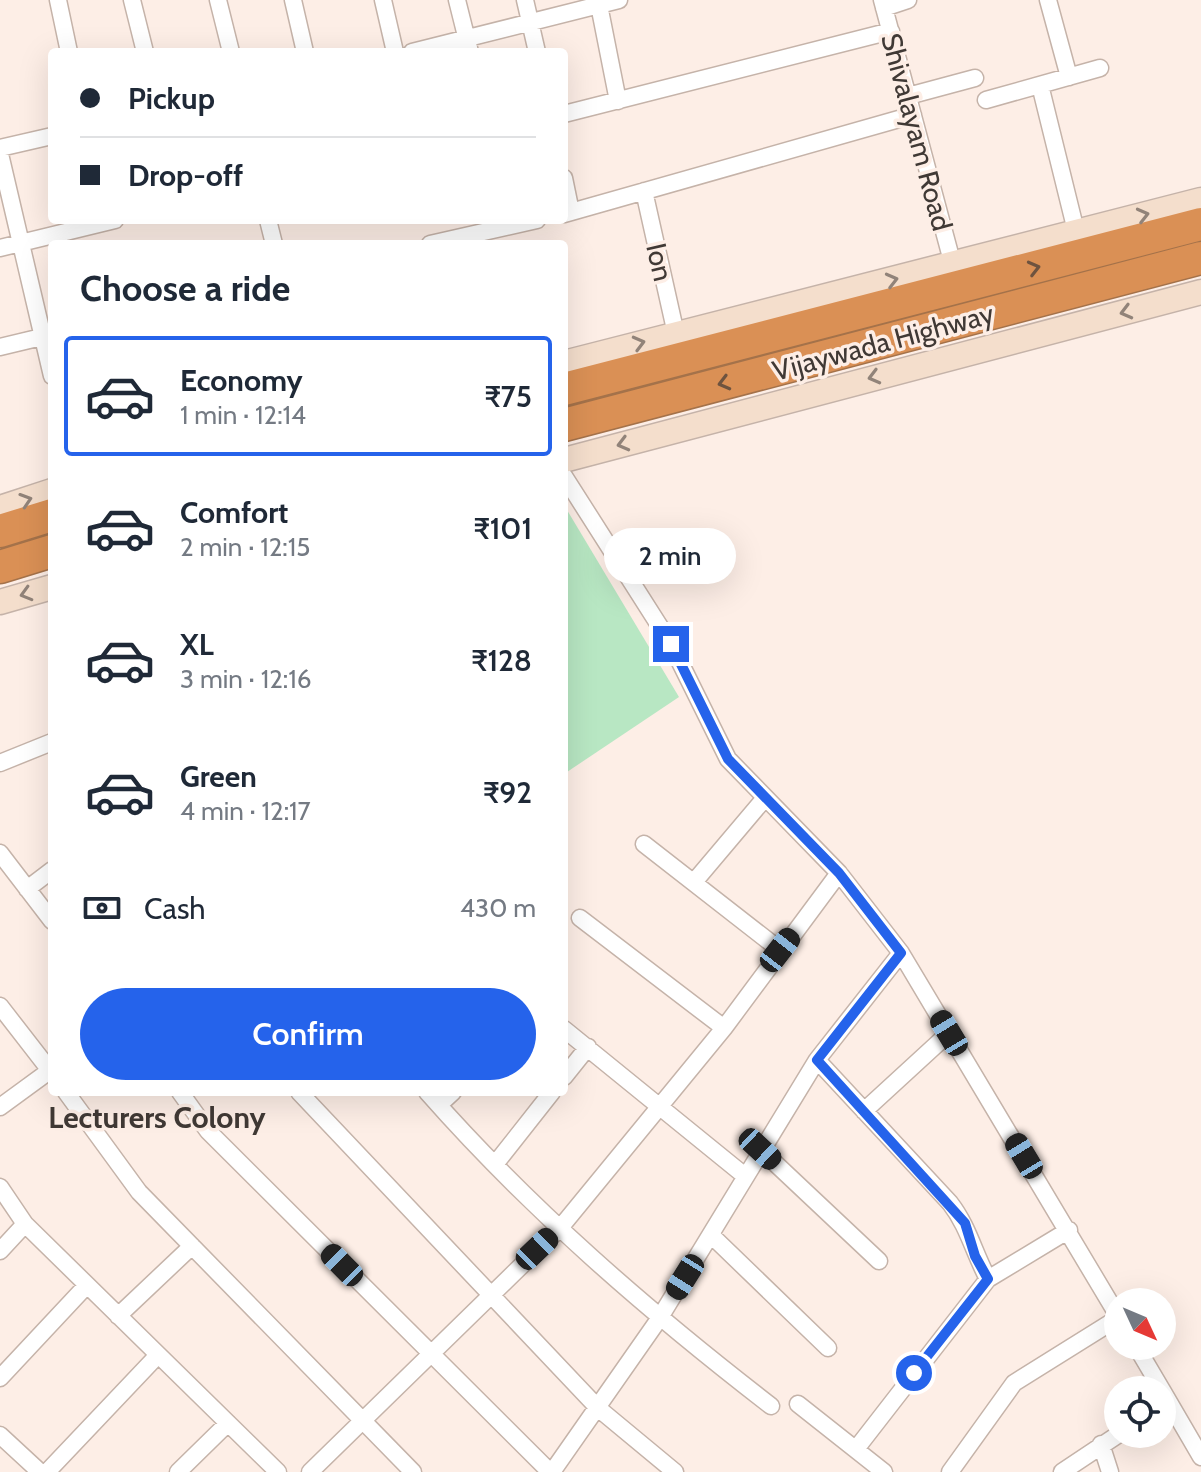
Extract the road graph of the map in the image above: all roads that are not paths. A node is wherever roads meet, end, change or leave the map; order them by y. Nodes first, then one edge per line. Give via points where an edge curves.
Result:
1 (58, 0) edge
2 (132, 0) edge
3 (218, 0) edge
4 (293, 0) edge
5 (383, 0) edge
6 (457, 0) edge
7 (525, 0) edge
8 (619, 0) edge
9 (908, 0) edge
10 (1048, 0) edge
11 (599, 2) edge
12 (883, 4) edge
13 (530, 23) junction
14 (891, 31) junction
15 (468, 46) edge
16 (68, 48) edge
17 (144, 48) edge
18 (230, 48) edge
19 (304, 48) edge
20 (394, 48) edge
21 (536, 48) edge
22 (1100, 68) dead end
23 (1069, 77) junction
24 (975, 78) dead end
25 (1040, 85) junction
26 (908, 96) junction
27 (986, 100) dead end
28 (618, 101) junction
29 (568, 113) edge
30 (913, 115) junction
31 (48, 137) edge
32 (0, 151) edge
33 (3, 177) edge
34 (644, 191) junction
35 (1201, 200) edge
36 (568, 213) edge
37 (96, 224) edge
38 (519, 224) edge
39 (1201, 224) edge
40 (1076, 231) junction
41 (448, 240) edge
42 (22, 242) junction
43 (0, 248) edge
44 (1201, 258) edge
45 (953, 265) junction
46 (1201, 292) edge
47 (676, 334) junction
48 (47, 335) edge
49 (0, 347) edge
50 (568, 362) edge
51 (568, 388) edge
52 (568, 424) edge
53 (568, 459) edge
54 (568, 482) edge
55 (48, 492) edge
56 (0, 508) edge
57 (48, 516) edge
58 (0, 531) edge
59 (48, 552) edge
60 (0, 567) edge
61 (48, 588) edge
62 (0, 602) edge
63 (48, 744) edge
64 (0, 763) edge
65 (765, 798) junction
66 (644, 844) dead end
67 (0, 853) edge
68 (48, 873) edge
69 (839, 873) junction
70 (694, 882) junction
71 (27, 889) junction
72 (48, 916) edge
73 (580, 918) dead end
74 (780, 950) junction
75 (901, 953) junction
76 (0, 1006) edge
77 (724, 1028) junction
78 (568, 1032) edge
79 (949, 1033) junction
80 (588, 1047) junction
81 (817, 1060) junction
82 (48, 1067) edge
83 (568, 1072) edge
84 (48, 1073) edge
85 (69, 1096) edge
86 (183, 1096) edge
87 (303, 1096) edge
88 (431, 1096) edge
89 (449, 1096) edge
90 (549, 1096) edge
91 (439, 1105) junction
92 (661, 1105) junction
93 (0, 1107) edge
94 (864, 1111) junction
95 (760, 1149) junction
96 (496, 1163) junction
97 (745, 1176) junction
98 (0, 1187) edge
99 (25, 1224) junction
100 (560, 1228) junction
101 (1069, 1230) junction
102 (711, 1235) junction
103 (192, 1246) junction
104 (0, 1251) edge
105 (879, 1261) dead end
106 (988, 1279) junction
107 (87, 1285) junction
108 (1104, 1292) edge
109 (493, 1293) junction
110 (118, 1316) junction
111 (659, 1319) junction
112 (1104, 1326) edge
113 (828, 1348) dead end
114 (432, 1354) junction
115 (158, 1355) junction
116 (0, 1378) edge
117 (798, 1404) dead end
118 (771, 1406) dead end
119 (599, 1409) junction
120 (1176, 1418) edge
121 (362, 1421) junction
122 (228, 1423) junction
123 (0, 1435) edge
124 (1104, 1442) edge
125 (1101, 1444) junction
126 (856, 1449) junction
127 (1201, 1457) edge
128 (40, 1472) edge
129 (47, 1472) edge
130 (178, 1472) edge
131 (278, 1472) edge
132 (310, 1472) edge
133 (413, 1472) edge
134 (551, 1472) edge
135 (675, 1472) edge
136 (884, 1472) edge
137 (950, 1472) edge
138 (1062, 1472) edge
139 (1110, 1472) edge

1 - 16 street
2 - 17 street
3 - 18 street
4 - 19 street
5 - 20 street
6 - 15 street
7 - 13 street
8 - 11 street
9 - 12 street
10 - 23 street
11 - 13 street
11 - 28 street
12 - 14 street, Shivalayam Road
13 - 15 street
13 - 21 street
14 - 26 street, Shivalayam Road
14 - 28 street
22 - 23 street
23 - 25 street
24 - 26 street
25 - 27 street
25 - 40 street
26 - 30 street, Shivalayam Road
28 - 29 street
30 - 34 street
30 - 45 street, Shivalayam Road
31 - 32 street
32 - 33 street
33 - 42 street
34 - 36 street
34 - 47 street, Ion
40 -> 35 street
37 - 42 street
38 - 41 street
51 -> 39 highway, Vijaywada Highway
40 - 45 street
42 - 43 street
42 - 48 street
44 -> 52 highway, Vijaywada Highway
47 -> 45 street
46 -> 53 street
50 -> 47 street
48 - 49 street
54 - 65 street via 671,644 728,759
56 -> 55 street
57 - 58 highway
59 - 60 highway
61 -> 62 street
63 - 64 street
65 - 69 street
65 - 70 street
66 - 70 street
67 - 71 street
68 - 71 street
69 - 74 street
69 - 75 street
70 - 74 street
71 - 72 street
73 - 77 street
74 - 77 street
75 - 79 street
75 - 81 street
76 - 82 street
77 - 92 street
78 - 80 street
79 - 94 street
79 - 101 street
80 - 83 street
80 - 92 street
81 - 94 street
81 - 95 street
84 - 93 street
85 - 103 street via 139,1192
86 - 114 street via 208,1131
87 - 109 street
88 - 91 street
89 - 91 street
90 - 96 street
91 - 96 street
92 - 97 street
92 - 100 street
94 - 106 street via 965,1223
95 - 97 street
95 - 105 street
96 - 100 street
97 - 102 street
98 - 99 street
99 - 104 street
99 - 107 street
100 - 109 street
100 - 111 street
101 - 106 street
101 - 108 street
102 - 111 street
102 - 113 street
103 - 110 street
103 - 121 street
106 - 126 street
107 - 110 street
107 - 116 street
109 - 114 street
109 - 119 street
110 - 115 street
111 - 118 street
111 - 119 street
112 - 137 street via 1014,1383
114 - 121 street
114 - 134 street
115 - 122 street
115 - 129 street
117 - 126 street
119 - 134 street
119 - 135 street
120 - 127 street
121 - 132 street
121 - 133 street
122 - 130 street
122 - 131 street
123 - 128 street
124 - 125 street
125 - 138 street
125 - 139 street
126 - 136 street

